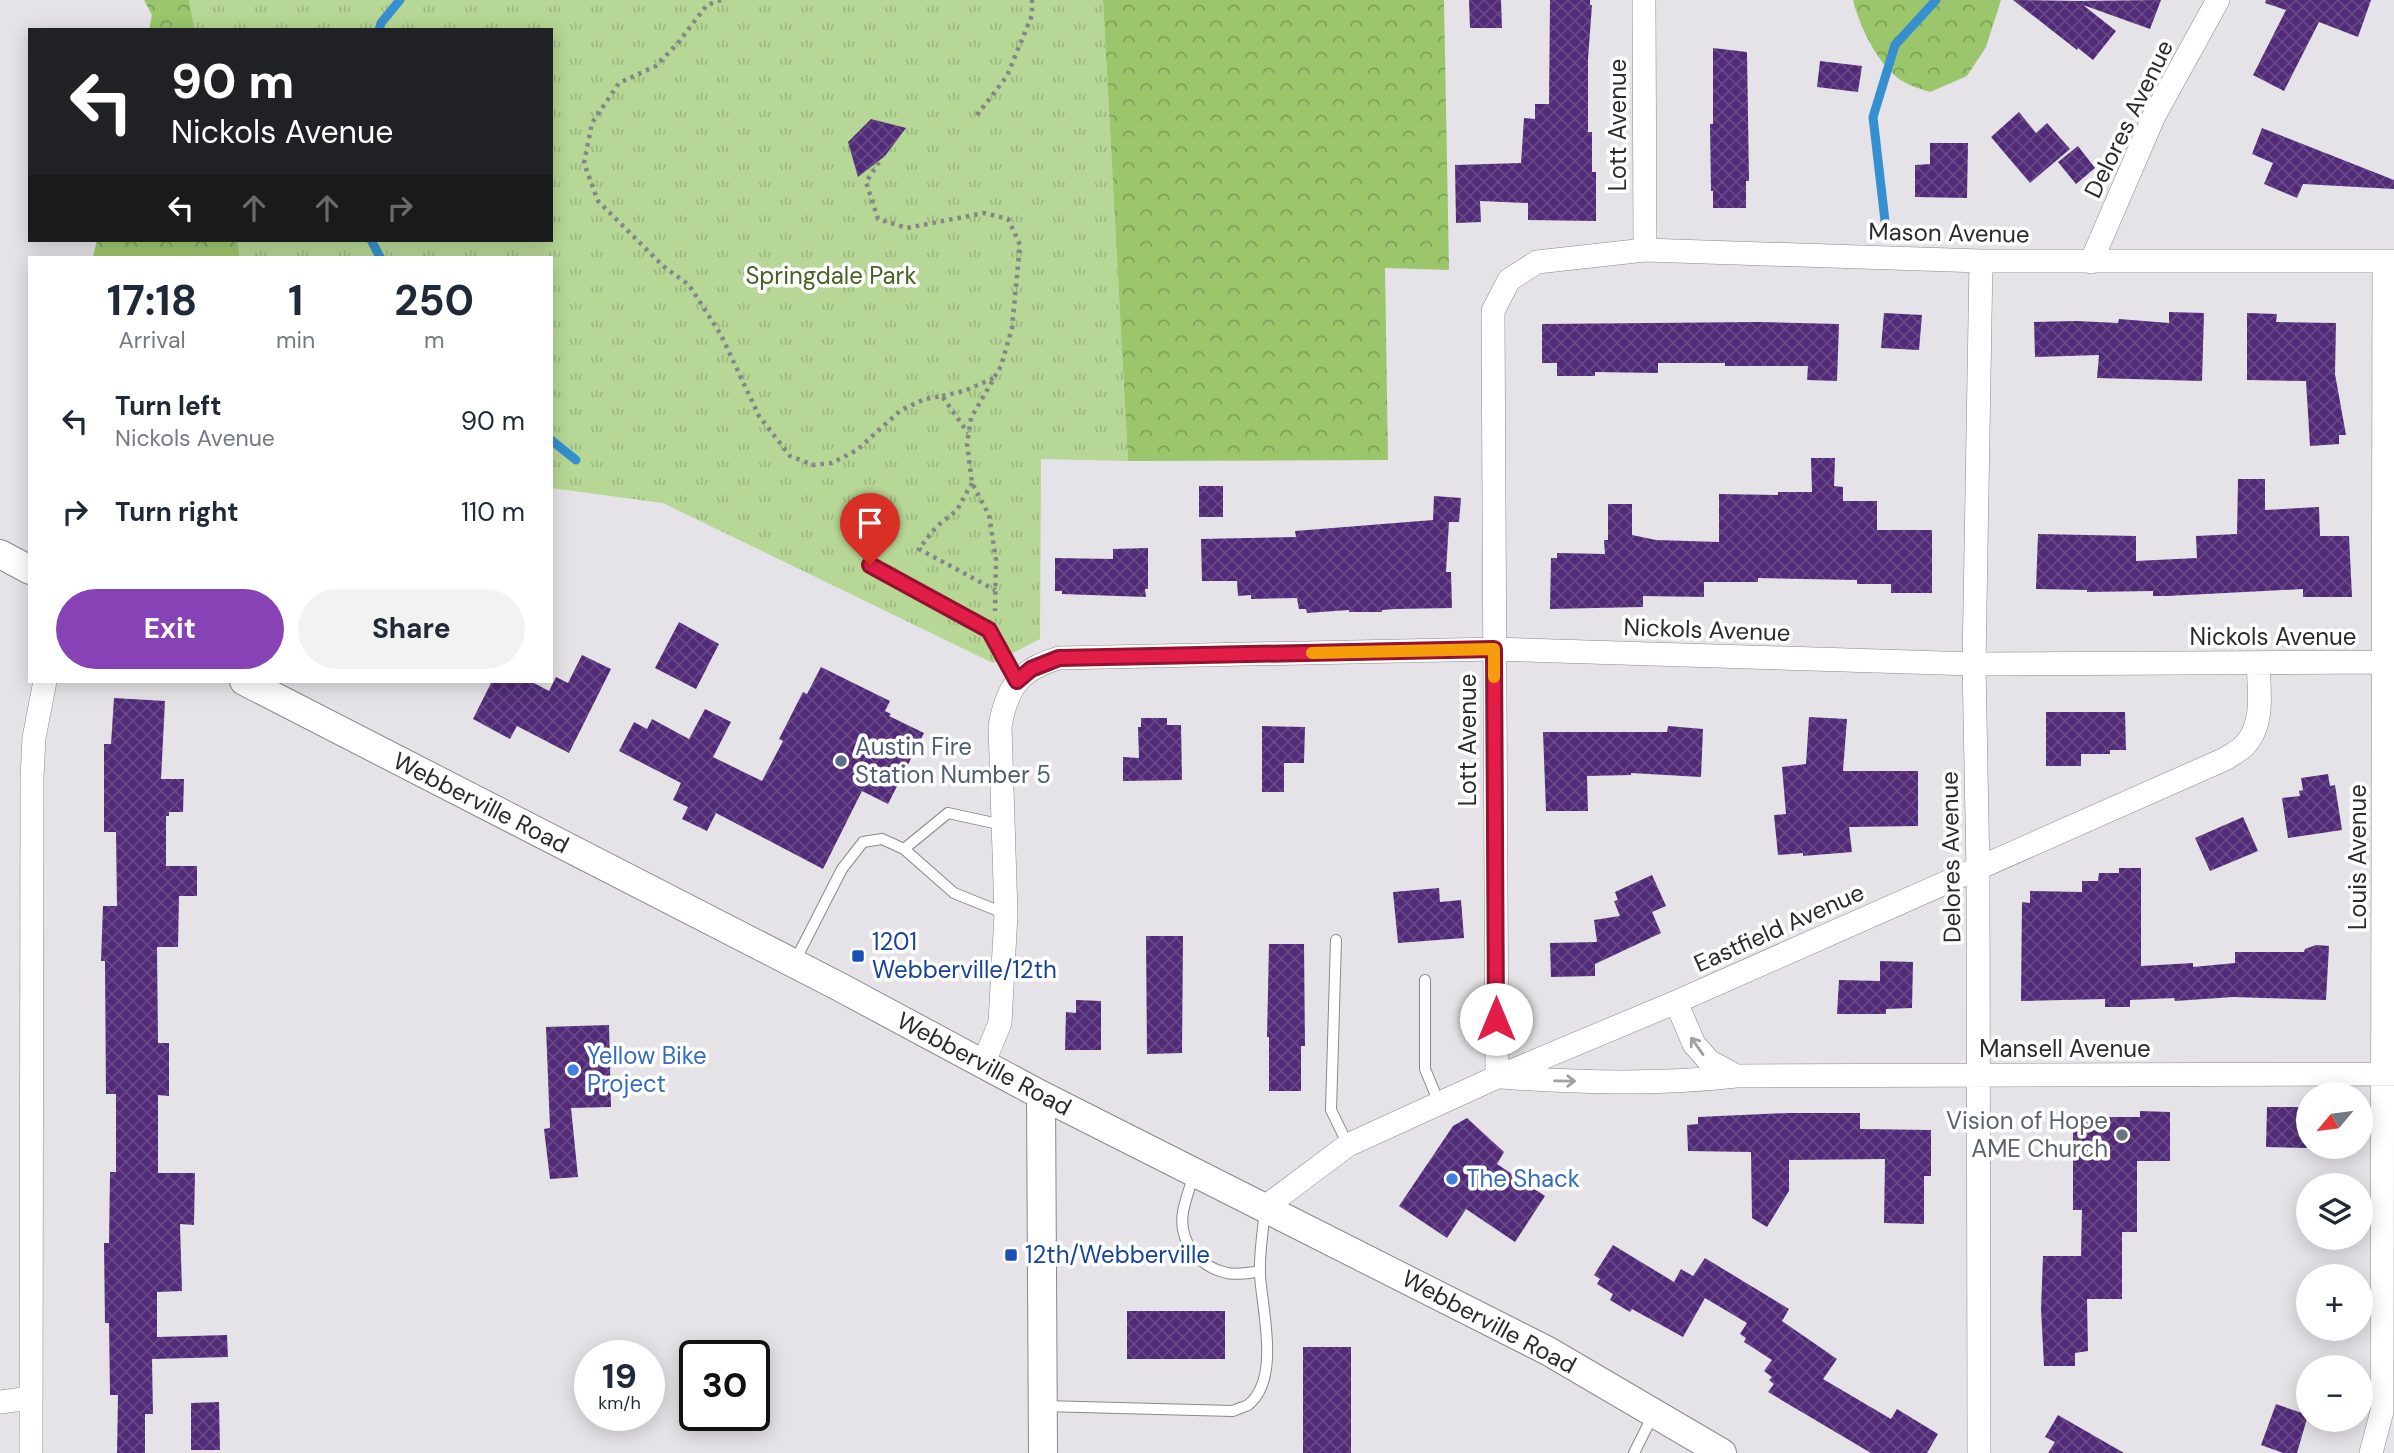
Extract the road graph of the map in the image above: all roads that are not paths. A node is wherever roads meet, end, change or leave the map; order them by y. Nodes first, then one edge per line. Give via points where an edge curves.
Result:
1 (1644, 0) edge
2 (2218, 0) edge
3 (1645, 250) junction
4 (1981, 261) junction
5 (2389, 261) edge
6 (2091, 262) junction
7 (1509, 280) joint
8 (0, 554) edge
9 (870, 565) dead end
10 (28, 569) edge
11 (1494, 649) junction
12 (2389, 662) edge
13 (2258, 663) junction
14 (1974, 664) junction
15 (1020, 678) junction
16 (45, 683) edge
17 (248, 683) edge
18 (1003, 825) junction
19 (904, 849) junction
20 (1978, 870) junction
21 (1006, 914) junction
22 (1336, 940) dead end
23 (793, 963) junction
24 (1425, 980) dead end
25 (1676, 1002) junction
26 (983, 1063) junction
27 (2389, 1074) edge
28 (1979, 1075) junction
29 (1736, 1076) junction
30 (1497, 1077) junction
31 (1041, 1095) junction
32 (1439, 1103) junction
33 (1348, 1145) junction
34 (1195, 1172) junction
35 (1265, 1207) junction
36 (1260, 1271) junction
37 (30, 1398) junction
38 (0, 1402) edge
39 (1043, 1406) junction
40 (1654, 1413) junction
41 (31, 1453) edge
42 (1043, 1453) edge
43 (1634, 1453) edge
44 (1722, 1453) edge
45 (1979, 1453) edge
46 (2371, 1453) edge

1 - 3 street, Lott Avenue
2 - 6 street, Delores Avenue via 2154,116
3 - 4 street, Mason Avenue
3 - 7 street, Mason Avenue via 1537,262
4 - 6 street, Mason Avenue
4 - 14 street, Delores Avenue
5 - 6 street, Mason Avenue
5 - 12 street, Louis Avenue
7 - 11 street, Lott Avenue via 1493,311
8 - 10 street
9 - 15 lane via 989,630
11 - 14 street, Nickols Avenue
11 - 15 street, Nickols Avenue via 1059,658 1041,663
11 - 30 street, Lott Avenue
12 - 13 street, Nickols Avenue
12 - 27 street, Louis Avenue
13 - 14 street, Nickols Avenue
13 - 20 street, Eastfield Avenue via 2255,730 2244,746 2225,759
14 - 20 street, Delores Avenue
15 - 18 street via 1004,704 1000,726
16 - 37 street via 32,779
17 - 23 street, Webberville Road
18 - 19 lane via 948,813
18 - 21 street
19 - 21 lane via 954,893
19 - 23 lane via 882,839 863,842 842,869
20 - 25 street, Eastfield Avenue
20 - 28 street, Delores Avenue
21 - 26 street via 1000,1023
22 - 33 lane via 1331,1110
23 - 26 street, Webberville Road
24 - 32 lane via 1425,1069
29 -> 25 street via 1709,1062 1694,1044
25 - 30 street, Eastfield Avenue
26 - 31 street, Webberville Road
27 - 28 street, Mansell Avenue
27 - 46 street, Louis Avenue via 2382,1411
28 - 29 street, Mansell Avenue
28 - 45 street, Delores Avenue
30 -> 29 street, Mansell Avenue via 1596,1081
30 - 32 street, Eastfield Avenue
31 - 34 street, Webberville Road
31 - 39 street
32 - 33 street, Eastfield Avenue
33 - 35 street, Eastfield Avenue
34 - 35 street, Webberville Road
34 - 36 lane via 1183,1213 1186,1241 1212,1269 1240,1274
35 - 36 lane
35 - 40 street, Webberville Road via 1548,1351
36 - 39 lane via 1267,1360 1260,1390 1248,1405 1233,1411
37 - 38 street
37 - 41 street
39 - 42 street
40 - 43 lane
40 - 44 street, Webberville Road

